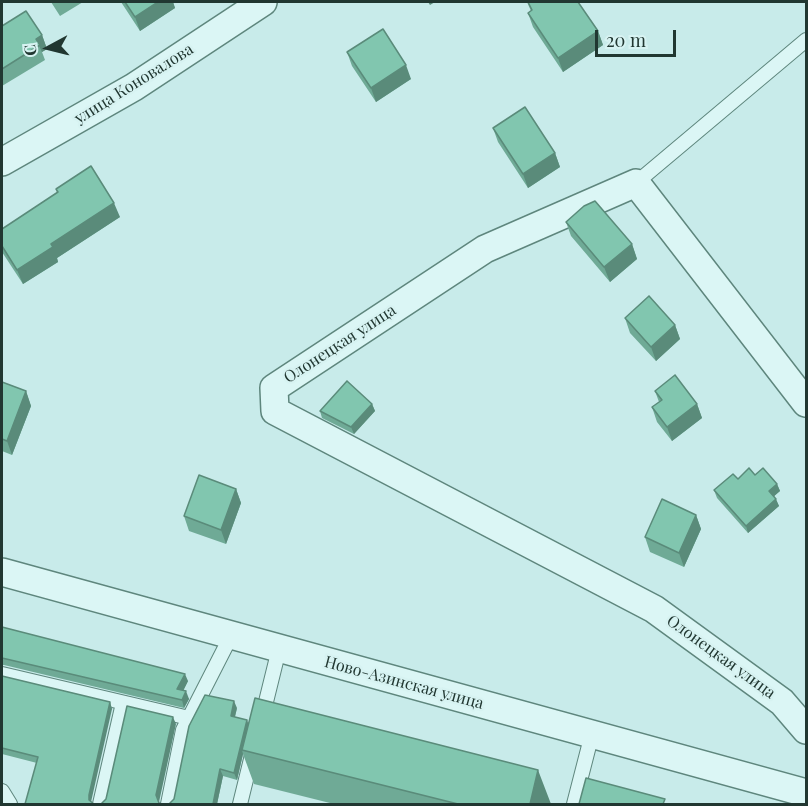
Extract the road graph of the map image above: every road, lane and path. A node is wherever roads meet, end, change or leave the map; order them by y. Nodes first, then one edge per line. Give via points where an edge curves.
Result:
1 (263, 2) edge
2 (807, 40) edge
3 (2, 162) edge
4 (636, 183) junction
5 (807, 403) edge
6 (2, 572) edge
7 (231, 636) junction
8 (279, 649) junction
9 (2, 674) edge
10 (123, 703) junction
11 (189, 718) junction
12 (807, 730) edge
13 (592, 734) junction
14 (2, 791) edge
15 (807, 793) edge
16 (10, 804) edge
17 (100, 804) edge
18 (168, 804) edge
19 (240, 804) edge
20 (574, 804) edge

1 - 3 street, улица Коновалова via 134,87
2 - 4 lane
4 - 5 street
4 - 12 street, Олонецкая улица via 485,249 274,388 275,411 654,609 782,702
6 - 7 street, Ново-Азинская улица
7 - 8 street, Ново-Азинская улица
7 - 11 lane
8 - 13 street, Ново-Азинская улица
8 - 19 lane
9 - 10 lane
10 - 11 lane
10 - 17 lane
11 - 18 lane
13 - 15 street, Ново-Азинская улица
13 - 20 lane
14 - 16 lane

